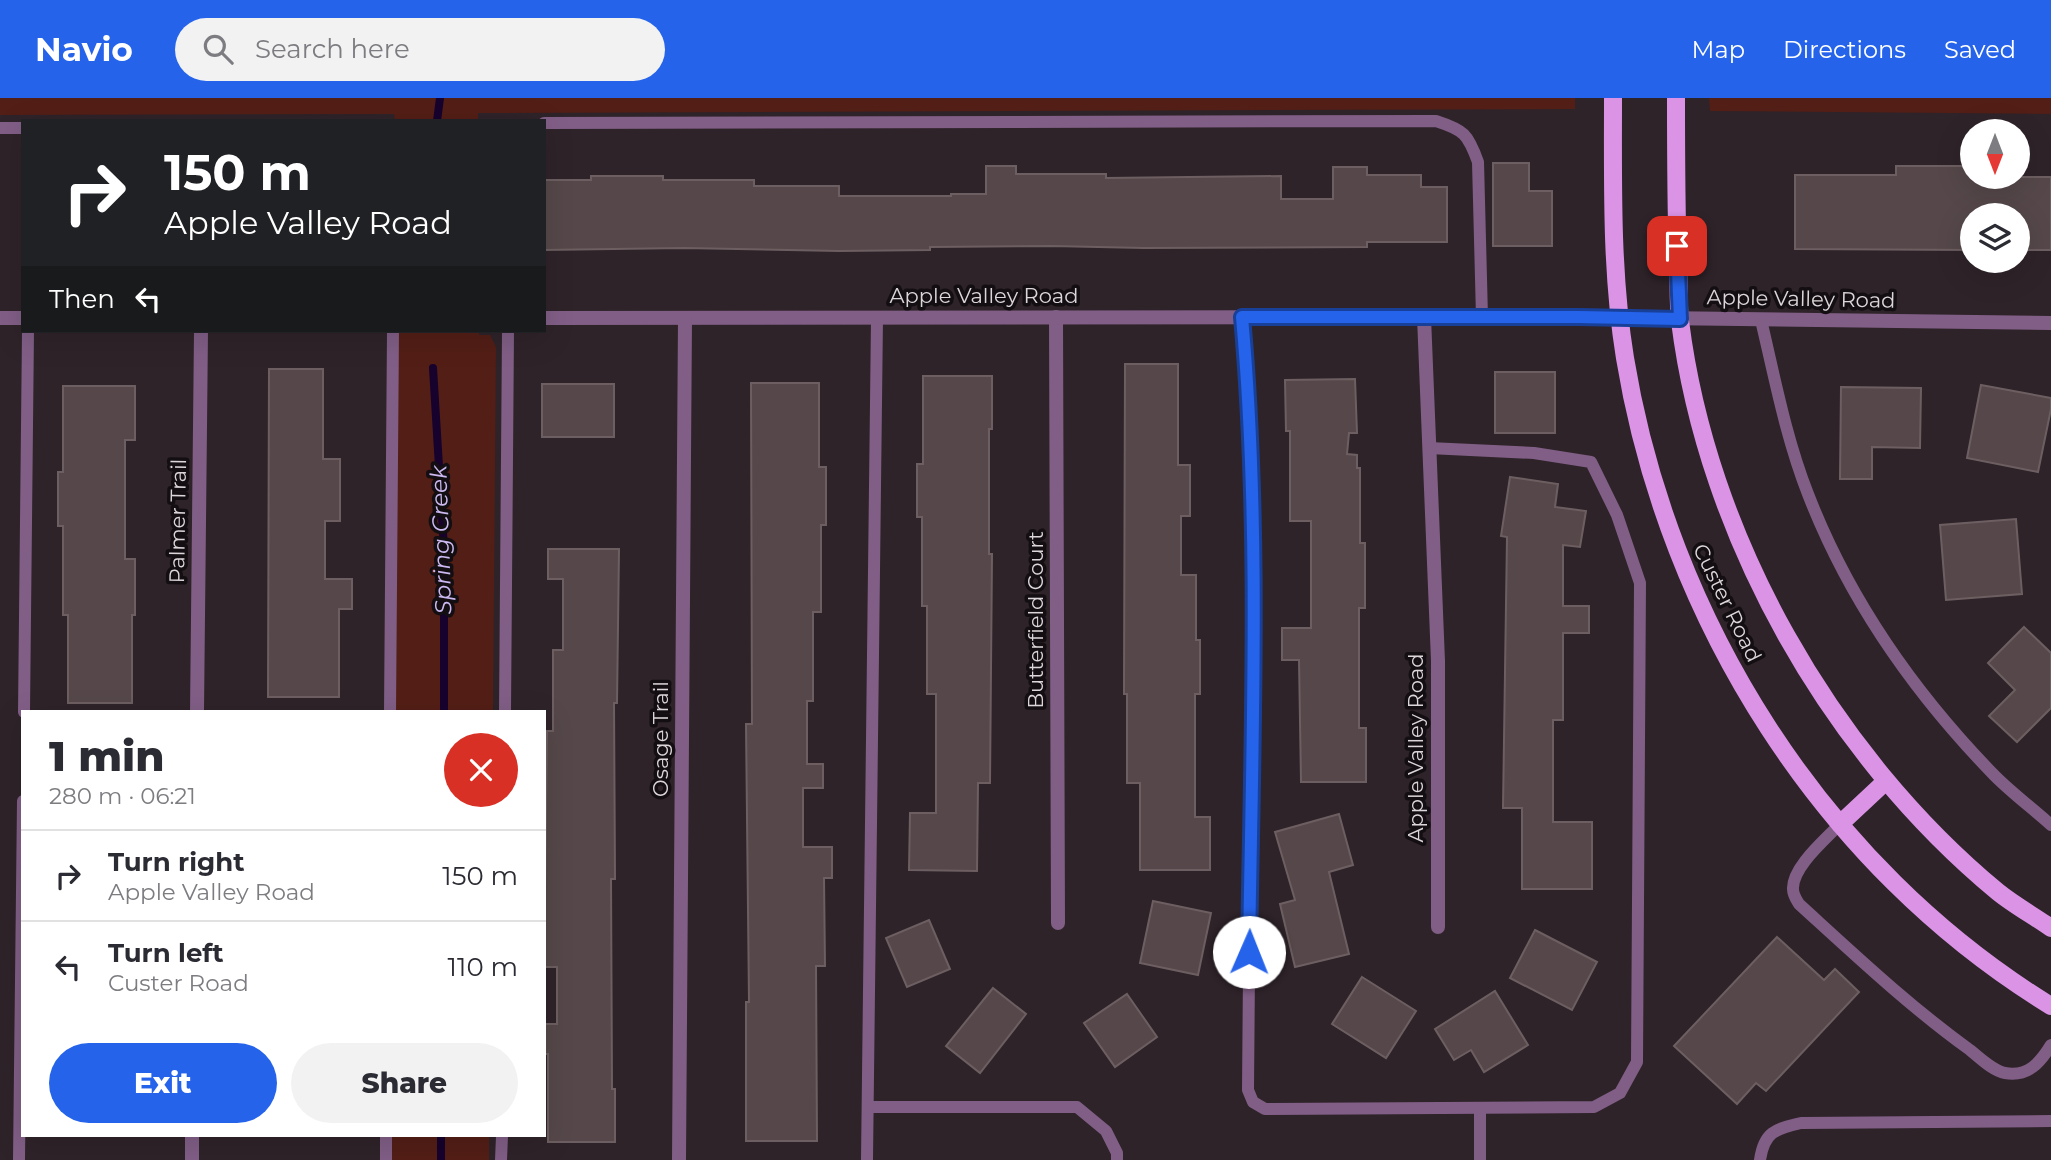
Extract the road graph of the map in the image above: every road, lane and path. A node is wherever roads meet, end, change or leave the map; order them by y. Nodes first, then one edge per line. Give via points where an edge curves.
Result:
1 (1613, 98) edge
2 (1676, 98) edge
3 (546, 123) edge
4 (0, 128) edge
5 (21, 128) edge
6 (1056, 317) junction
7 (1242, 317) junction
8 (1424, 317) junction
9 (1482, 317) junction
10 (0, 318) edge
11 (21, 318) edge
12 (546, 318) edge
13 (685, 318) junction
14 (877, 318) junction
15 (1619, 318) junction
16 (1680, 319) junction
17 (1761, 320) junction
18 (2051, 323) edge
19 (28, 333) edge
20 (201, 333) edge
21 (393, 333) edge
22 (508, 333) edge
23 (1429, 447) junction
24 (24, 710) edge
25 (197, 710) edge
26 (390, 710) edge
27 (505, 710) edge
28 (1886, 781) junction
29 (1840, 824) junction
30 (2051, 825) edge
31 (1058, 923) dead end
32 (1438, 927) dead end
33 (2051, 928) edge
34 (21, 980) edge
35 (2051, 1006) edge
36 (2051, 1045) edge
37 (868, 1107) junction
38 (1480, 1108) junction
39 (2051, 1121) edge
40 (192, 1137) edge
41 (386, 1137) edge
42 (502, 1137) edge
43 (19, 1160) edge
44 (192, 1160) edge
45 (386, 1160) edge
46 (501, 1160) edge
47 (679, 1160) edge
48 (867, 1160) edge
49 (1117, 1160) edge
50 (1480, 1160) edge
51 (1760, 1160) edge

1 - 15 main road, Custer Road via 1613,243
2 - 16 main road, Custer Road
3 - 9 lane via 1436,121 1459,129 1470,140 1478,162
4 - 5 lane
6 - 7 street, Apple Valley Road
6 - 14 street, Apple Valley Road
6 - 31 street, Butterfield Court
7 - 8 street, Apple Valley Road
7 - 38 lane via 1253,498 1248,1090 1253,1102 1265,1109
8 - 9 street, Apple Valley Road
8 - 23 street, Apple Valley Road
9 - 15 street, Apple Valley Road
10 - 11 street
12 - 13 street, Apple Valley Road
13 - 14 street, Apple Valley Road
13 - 47 street, Osage Trail
14 - 37 lane
15 - 16 street, Apple Valley Road
15 - 29 main road, Custer Road via 1641,434 1658,500 1683,567 1753,706
16 - 17 street, Apple Valley Road
16 - 28 main road, Custer Road via 1705,440 1738,535 1805,667
17 - 18 street, Apple Valley Road
17 - 30 lane via 1805,484 1846,576 1894,658 1996,777
19 - 24 lane
20 - 25 street, Palmer Trail
21 - 26 lane
22 - 27 lane
23 - 32 street, Apple Valley Road via 1438,661
23 - 38 lane via 1534,453 1591,462 1617,516 1640,583 1637,1062 1620,1093 1594,1107
28 - 29 main road
28 - 33 main road, Custer Road via 2000,893
29 - 35 main road, Custer Road via 1941,926
29 - 36 lane via 1801,866 1792,892 1799,904 1923,1016 1999,1072 2030,1070
34 - 43 lane
37 - 48 lane
37 - 49 lane via 1077,1107 1106,1131
38 - 50 lane
39 - 51 lane via 1801,1123 1777,1129 1762,1143
40 - 44 street
41 - 45 lane
42 - 46 lane

